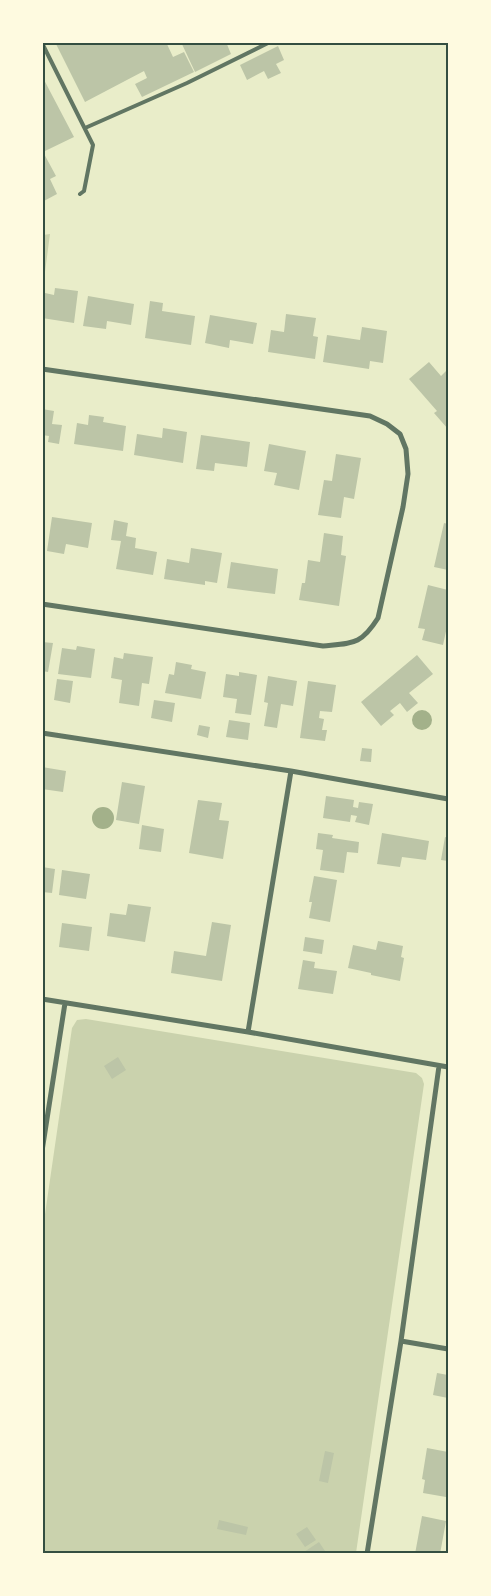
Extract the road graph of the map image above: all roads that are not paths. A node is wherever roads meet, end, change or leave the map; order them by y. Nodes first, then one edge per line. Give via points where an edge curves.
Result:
1 (270, 42) edge
2 (42, 43) edge
3 (85, 128) junction
4 (80, 194) dead end
5 (42, 369) edge
6 (42, 604) edge
7 (42, 733) edge
8 (291, 771) junction
9 (448, 799) edge
10 (42, 999) edge
11 (65, 1003) junction
12 (248, 1032) junction
13 (439, 1066) junction
14 (448, 1067) edge
15 (42, 1151) edge
16 (401, 1341) junction
17 (448, 1349) edge
18 (368, 1554) edge

1 - 3 lane
2 - 3 lane
3 - 4 lane via 94,145 84,191
5 - 6 street via 370,416 400,434 406,448 408,474 378,618 370,630 355,642 323,646
7 - 8 street
8 - 9 street
8 - 12 street
10 - 11 street
11 - 12 street
11 - 15 street
12 - 13 street
13 - 14 street
13 - 16 street
16 - 17 street
16 - 18 street

